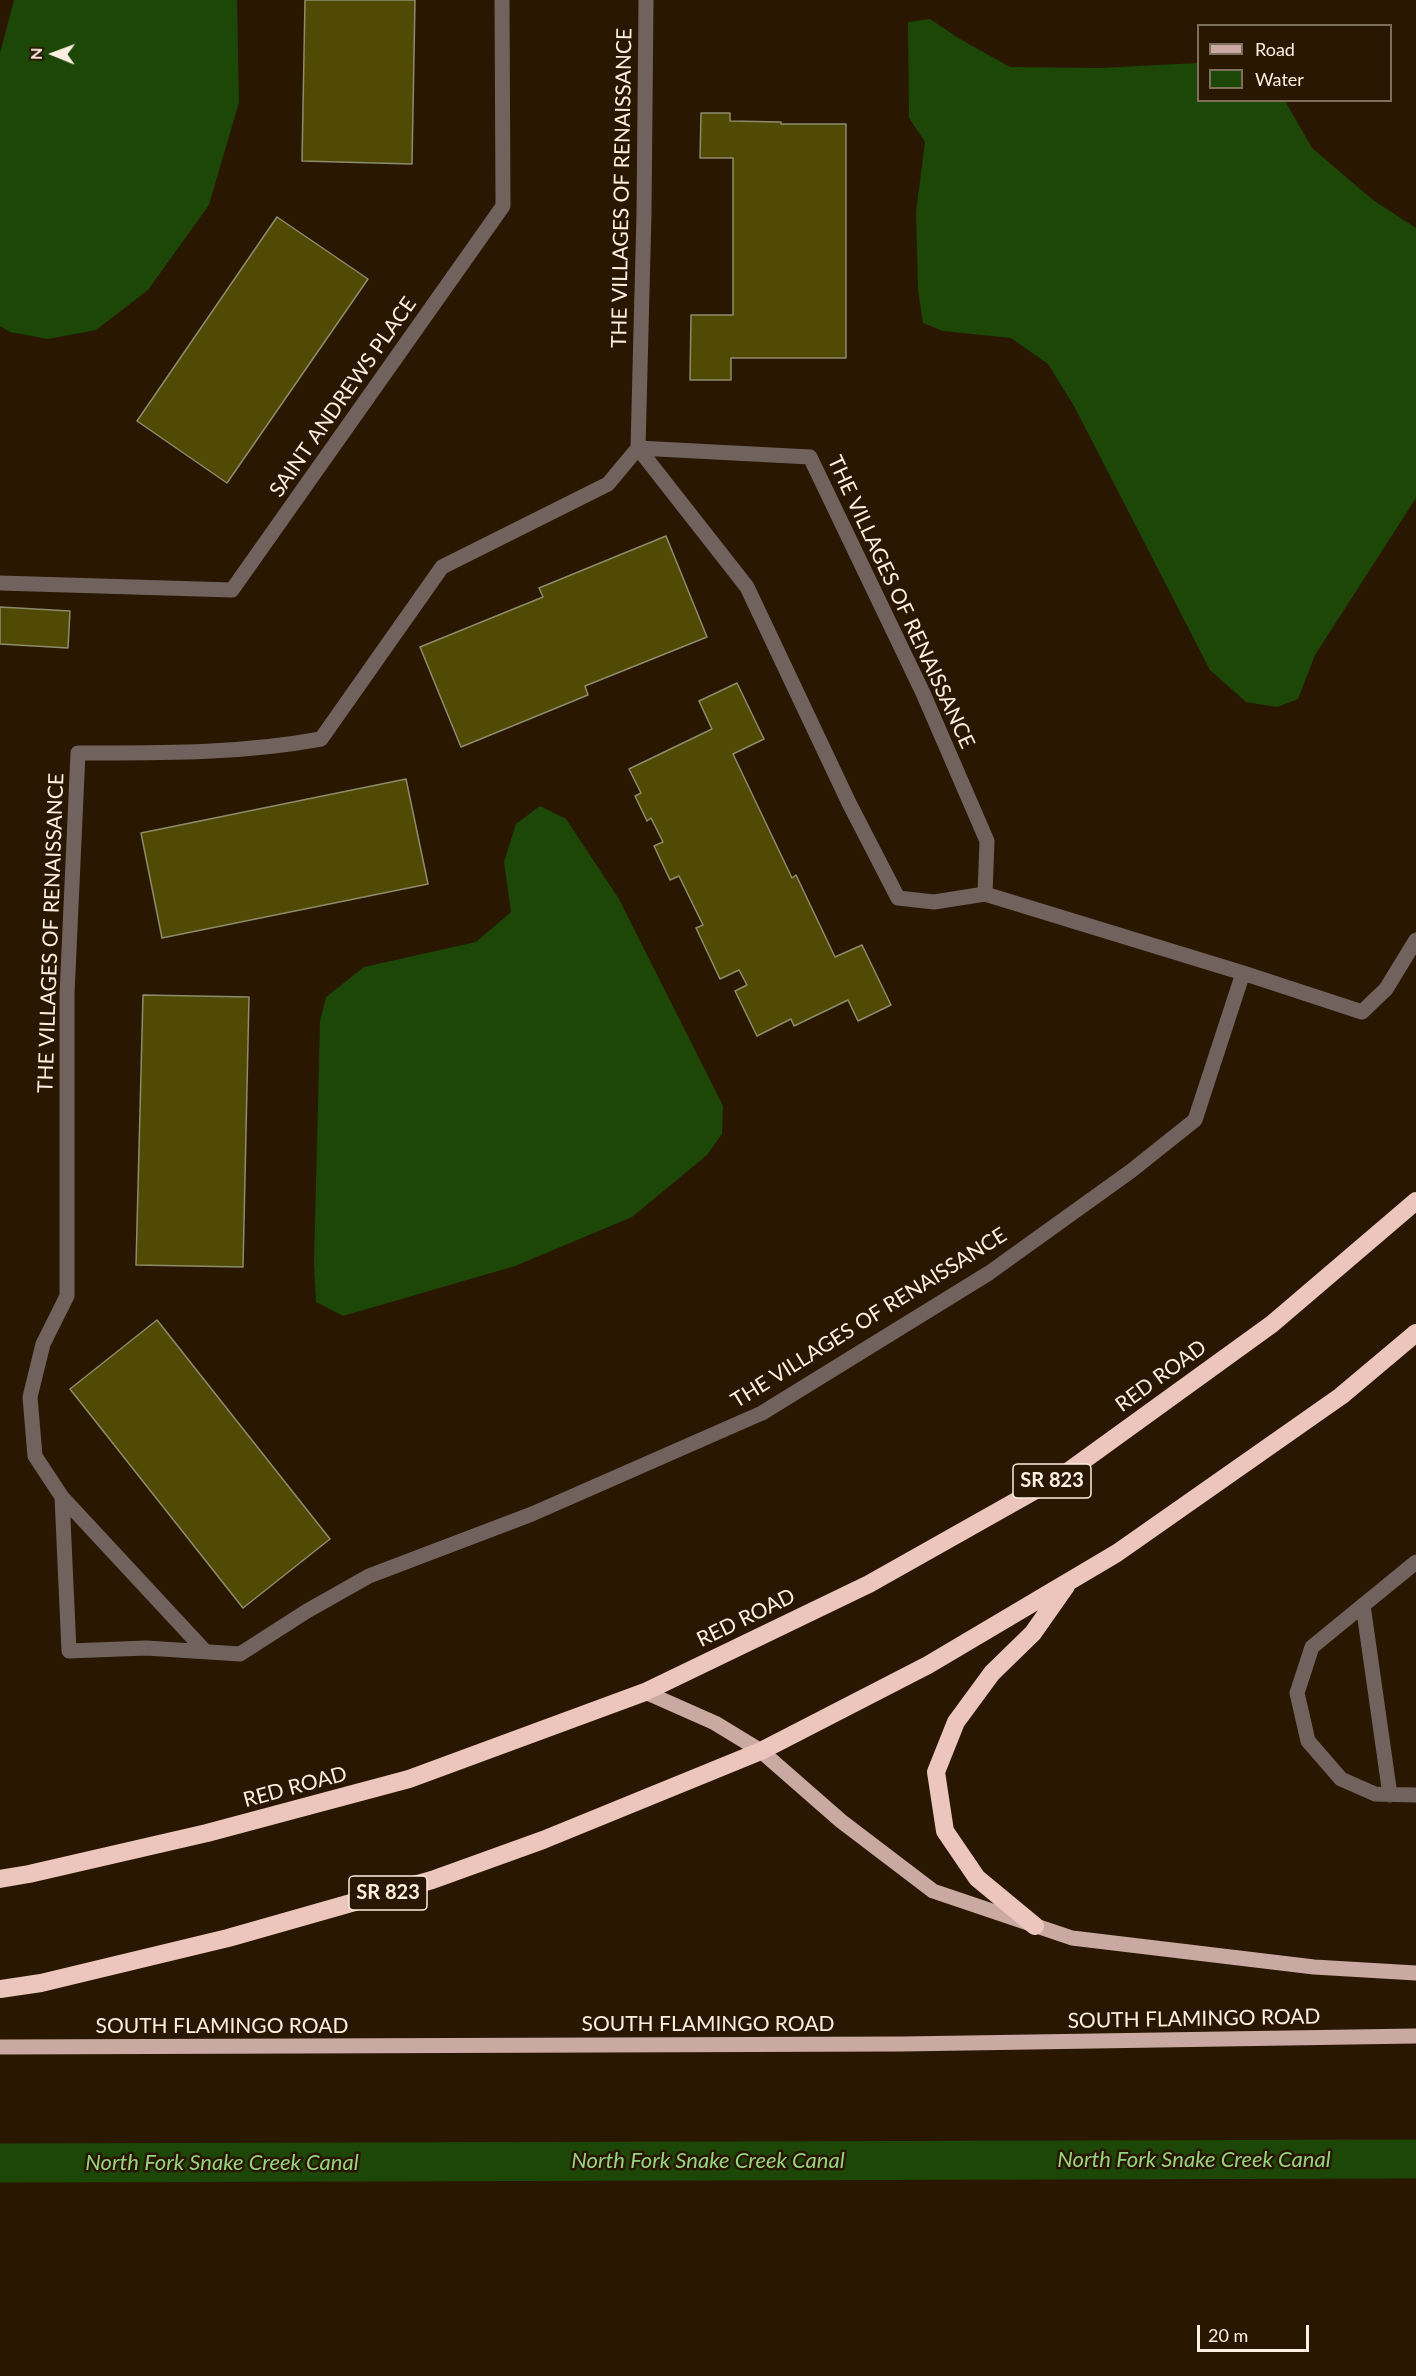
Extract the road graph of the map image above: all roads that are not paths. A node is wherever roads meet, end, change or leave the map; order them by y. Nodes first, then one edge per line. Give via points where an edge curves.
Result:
1 (502, 0) edge
2 (646, 0) edge
3 (638, 448) junction
4 (0, 583) edge
5 (985, 894) junction
6 (1416, 940) edge
7 (1244, 973) junction
8 (1416, 1201) edge
9 (1416, 1333) edge
10 (62, 1497) junction
11 (1416, 1562) edge
12 (1070, 1581) junction
13 (1362, 1605) junction
14 (205, 1651) junction
15 (645, 1692) junction
16 (761, 1751) junction
17 (1390, 1795) junction
18 (1416, 1795) edge
19 (0, 1879) edge
20 (1035, 1926) junction
21 (1416, 1973) edge
22 (0, 1989) edge
23 (1416, 2036) edge
24 (0, 2047) edge

1 - 4 street, SAINT ANDREWS PLACE via 503,206 232,590
2 - 3 street, THE VILLAGES OF RENAISSANCE
3 - 5 street via 747,587 898,898 934,902
3 - 5 street, THE VILLAGES OF RENAISSANCE via 810,457 923,693 987,841
3 - 10 street, THE VILLAGES OF RENAISSANCE via 608,484 442,567 321,739 270,748 192,753 78,753 67,994 67,1296 43,1344 30,1397 35,1456
5 - 7 street
6 - 7 street via 1386,989 1362,1012
7 - 14 street, THE VILLAGES OF RENAISSANCE via 1195,1120 989,1273 762,1413 532,1514 369,1576 240,1654
8 - 15 highway, RED ROAD / SR 823 via 1272,1323 1066,1473 869,1584
9 - 12 highway, SR 823 via 1341,1396
10 - 14 street, THE VILLAGES OF RENAISSANCE
10 - 14 street, THE VILLAGES OF RENAISSANCE via 69,1651
11 - 13 street
12 - 16 highway, SR 823 via 928,1665
12 - 20 highway via 1033,1633 992,1673 956,1722 936,1772 945,1831 977,1878
13 - 17 street
13 - 17 street via 1312,1647 1297,1693 1308,1741 1341,1779 1376,1794
15 - 16 main road via 715,1723
15 - 19 highway, RED ROAD / SR 823 via 409,1779 207,1833
16 - 20 main road via 841,1821 933,1891
16 - 22 highway, SR 823 via 543,1840 432,1880 228,1938
17 - 18 street
20 - 21 main road via 1072,1938 1314,1967
23 - 24 main road, SOUTH FLAMINGO ROAD via 902,2044

